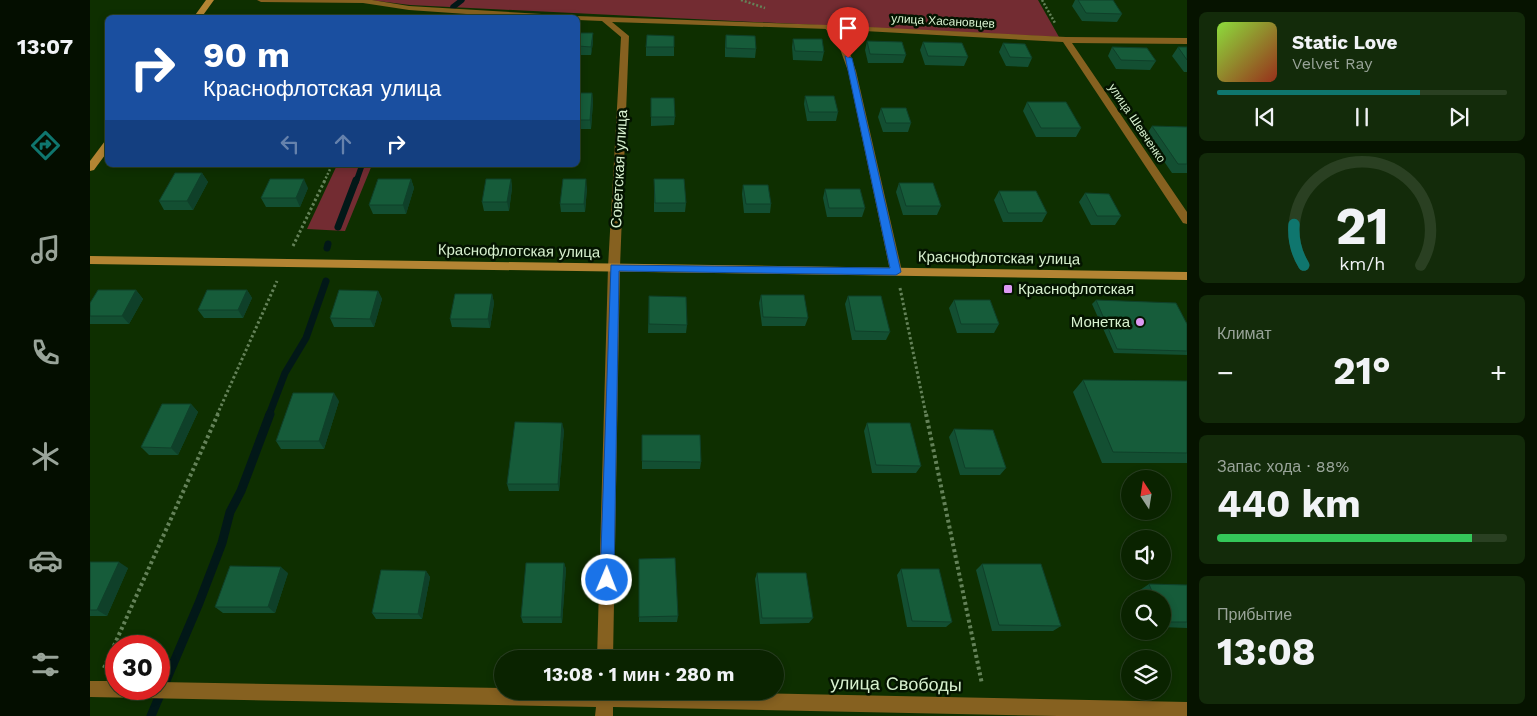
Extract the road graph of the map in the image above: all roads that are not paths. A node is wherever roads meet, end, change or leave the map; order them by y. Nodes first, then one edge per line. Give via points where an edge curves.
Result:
1 (210, 0) edge
2 (260, 0) edge
3 (200, 15) edge
4 (526, 15) edge
5 (580, 18) edge
6 (604, 19) junction
7 (828, 27) junction
8 (1066, 40) junction
9 (1187, 41) edge
10 (105, 147) edge
11 (90, 168) edge
12 (1187, 220) edge
13 (90, 260) edge
14 (614, 267) junction
15 (896, 272) junction
16 (1187, 276) edge
17 (606, 650) edge
18 (93, 689) edge
19 (494, 694) edge
20 (605, 700) edge
21 (778, 700) edge
22 (1187, 710) edge
23 (604, 716) edge

1 - 3 street
2 - 4 street, улица Хасановцев via 363,2
5 - 6 street, улица Хасановцев
6 - 7 street, улица Хасановцев
6 - 14 street, Советская улица via 625,36
7 - 8 street, улица Хасановцев
7 - 15 street via 843,45 852,70
8 - 9 street, улица Хасановцев
8 - 12 street, улица Шевченко
10 - 11 street
13 - 14 street, Краснофлотская улица
14 - 15 street, Краснофлотская улица
14 - 17 street, Советская улица
15 - 16 street, Краснофлотская улица
18 - 19 street, улица Свободы
20 - 23 street
21 - 22 street, улица Свободы

